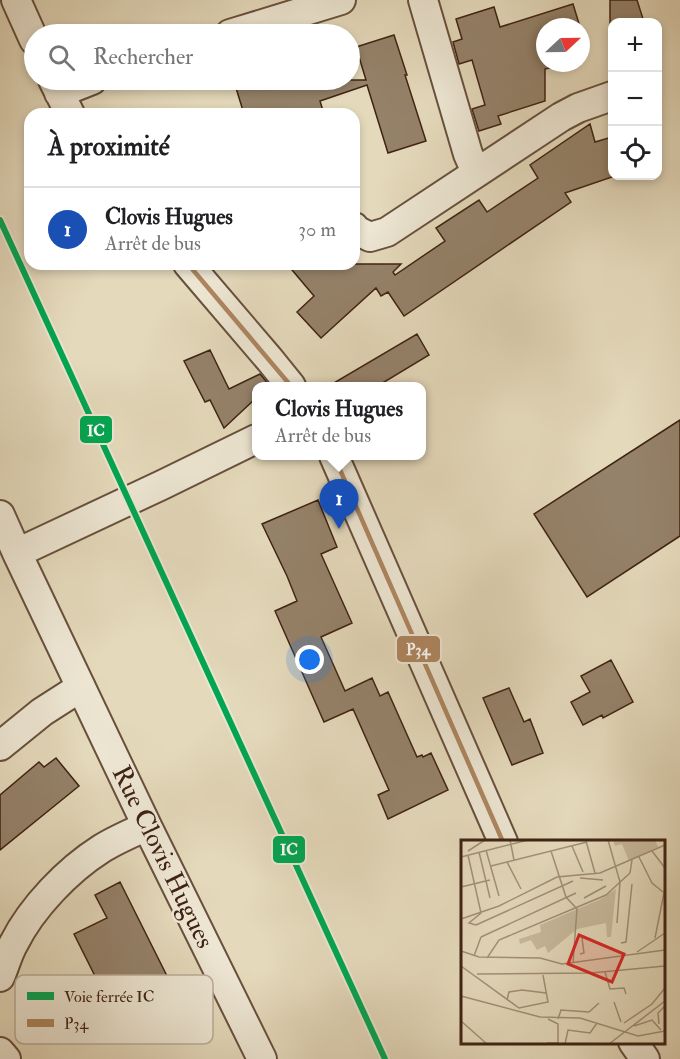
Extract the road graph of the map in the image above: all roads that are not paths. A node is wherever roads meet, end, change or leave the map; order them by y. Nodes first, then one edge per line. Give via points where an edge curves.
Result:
1 (16, 0) edge
2 (341, 0) edge
3 (423, 0) edge
4 (27, 24) edge
5 (263, 24) edge
6 (608, 97) edge
7 (476, 172) junction
8 (360, 232) edge
9 (193, 270) edge
10 (287, 382) edge
11 (252, 441) edge
12 (336, 460) edge
13 (0, 515) edge
14 (17, 553) junction
15 (81, 687) junction
16 (0, 746) edge
17 (147, 826) junction
18 (502, 840) edge
19 (0, 977) edge
20 (634, 1044) edge
21 (0, 1052) edge
22 (6, 1059) edge
23 (262, 1059) edge
24 (645, 1059) edge

1 - 4 street
2 - 5 street
3 - 7 street
6 - 7 street via 561,117
7 - 8 street via 387,232 370,237
9 - 10 street
11 - 14 street
12 - 18 street
13 - 14 street, Rue Clovis Hugues
14 - 15 street, Rue Clovis Hugues
15 - 16 street
15 - 17 street, Rue Clovis Hugues
17 - 19 street via 102,848 51,892 14,942
17 - 23 street, Rue Clovis Hugues
20 - 24 street
21 - 22 street

